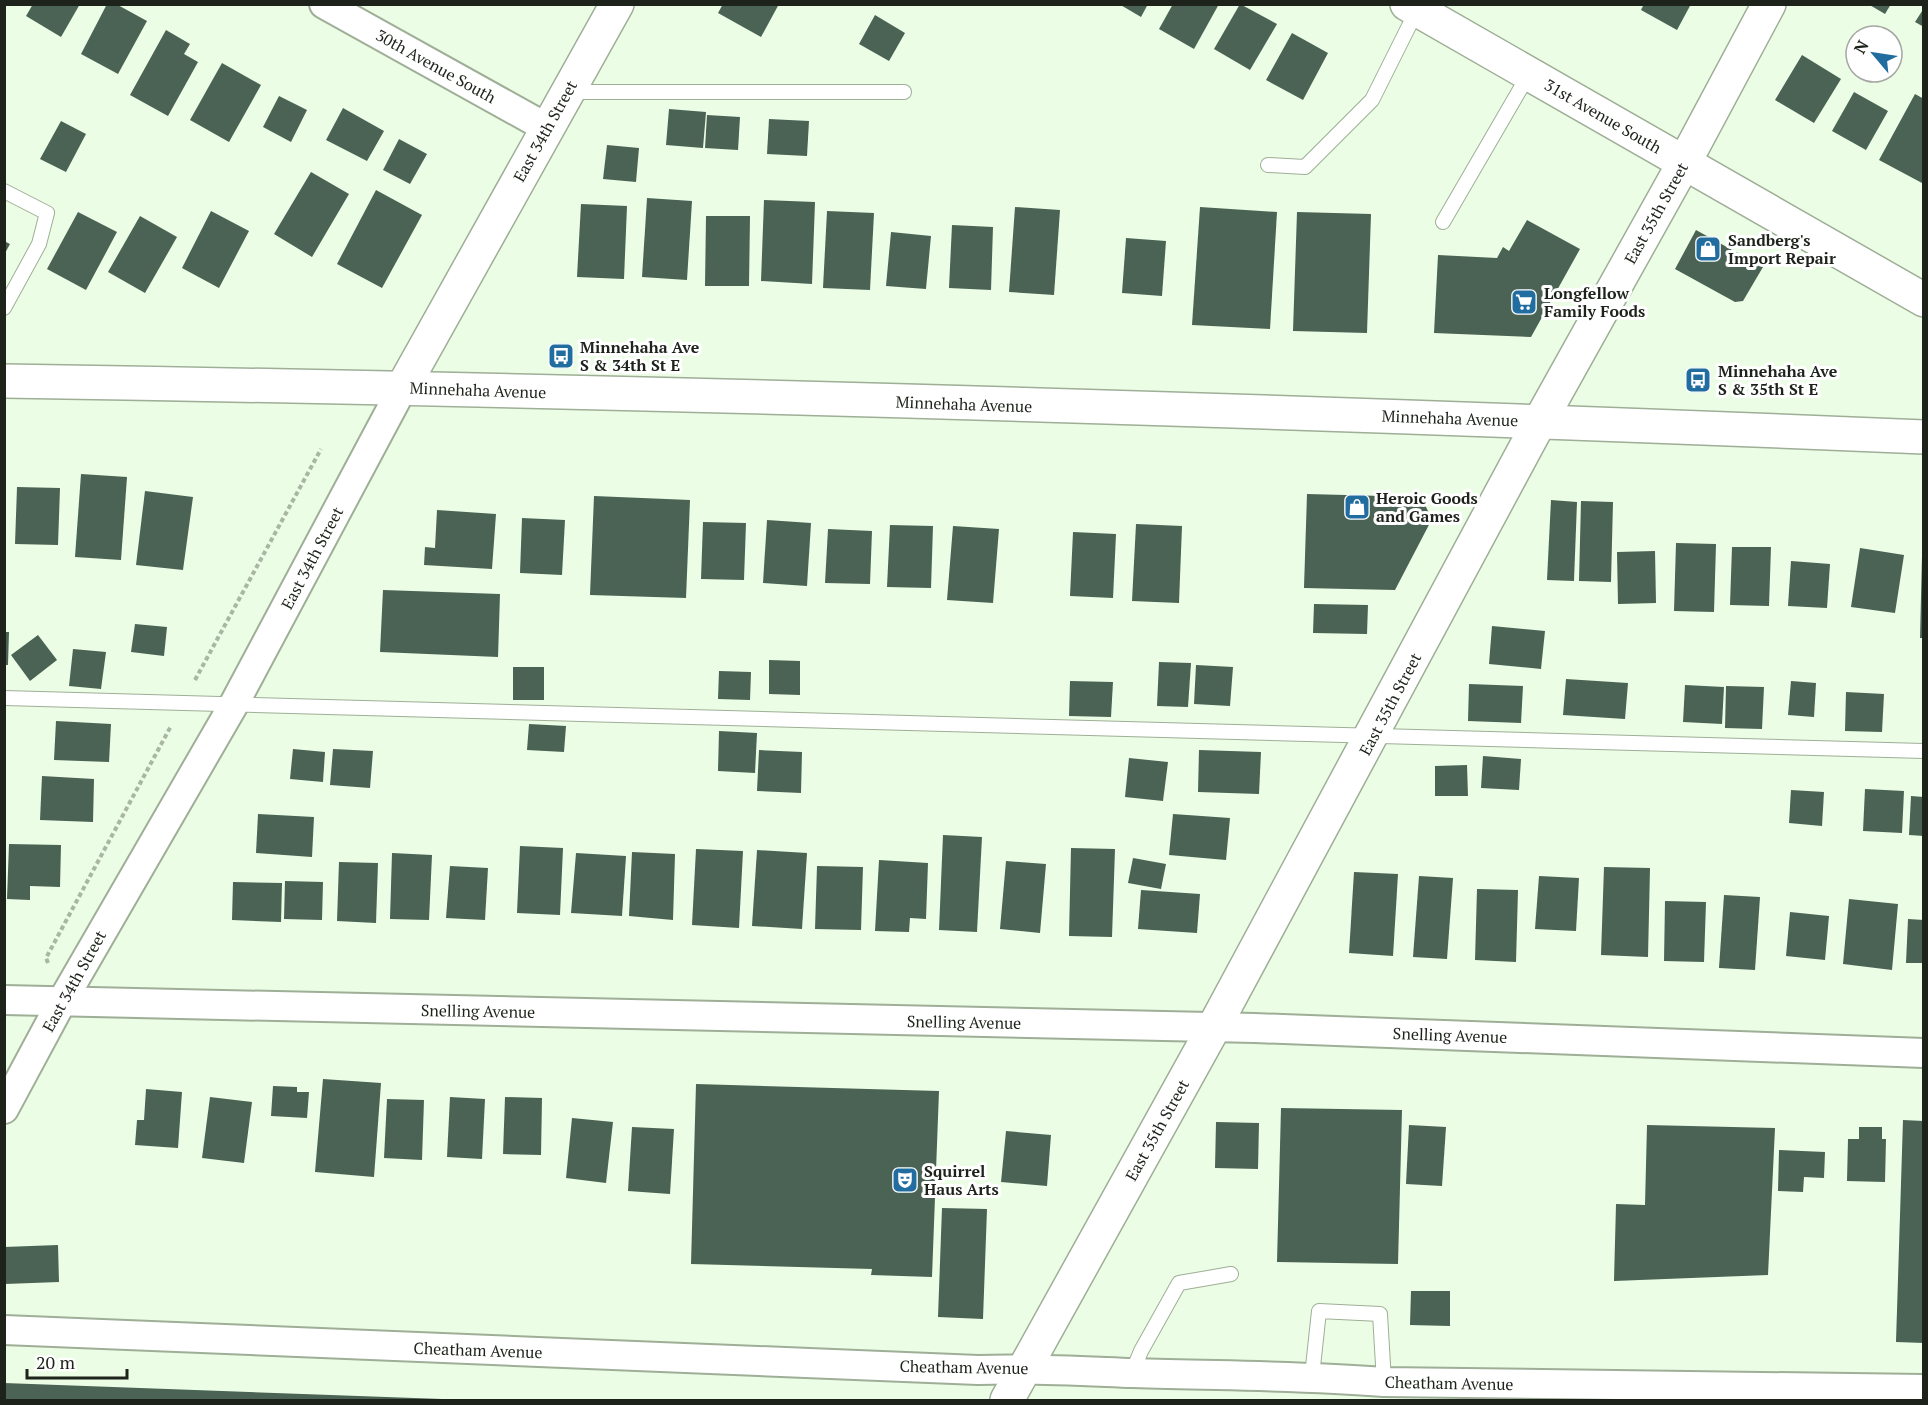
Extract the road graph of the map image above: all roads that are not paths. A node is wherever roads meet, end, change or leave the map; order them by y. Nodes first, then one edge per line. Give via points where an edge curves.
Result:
1 (324, 4) edge
2 (617, 4) edge
3 (1769, 4) edge
4 (1412, 7) edge
5 (1529, 74) junction
6 (567, 92) junction
7 (904, 92) dead end
8 (547, 128) junction
9 (1684, 163) junction
10 (1268, 165) dead end
11 (4, 191) edge
12 (1443, 222) dead end
13 (1923, 300) edge
14 (4, 308) edge
15 (4, 381) edge
16 (403, 387) junction
17 (1540, 421) junction
18 (1923, 437) edge
19 (4, 698) edge
20 (234, 704) junction
21 (1372, 738) junction
22 (1923, 751) edge
23 (4, 1000) edge
24 (61, 1003) junction
25 (1215, 1027) junction
26 (1923, 1053) edge
27 (4, 1109) edge
28 (1231, 1274) dead end
29 (4, 1330) edge
30 (1025, 1368) junction
31 (1132, 1373) junction
32 (1311, 1376) junction
33 (1384, 1382) junction
34 (1923, 1389) edge
35 (1007, 1401) edge

1 - 8 street, 30th Avenue South
2 - 6 street, East 34th Street
3 - 9 street, East 35th Street
4 - 5 street, 31st Avenue South
4 - 10 lane via 1372,100 1305,167
5 - 9 street, 31st Avenue South
5 - 12 lane
6 - 7 lane
6 - 8 street, East 34th Street
8 - 16 street, East 34th Street
9 - 13 street, 31st Avenue South
9 - 17 street, East 35th Street
11 - 14 lane via 47,213 39,244
15 - 16 street, Minnehaha Avenue
16 - 17 street, Minnehaha Avenue
16 - 20 street, East 34th Street
17 - 18 street, Minnehaha Avenue
17 - 21 street, East 35th Street
19 - 20 lane
20 - 21 lane
20 - 24 street, East 34th Street
21 - 22 lane
21 - 25 street, East 35th Street
23 - 24 street, Snelling Avenue
24 - 25 street, Snelling Avenue
24 - 27 street, East 34th Street
25 - 26 street, Snelling Avenue
25 - 30 street, East 35th Street
28 - 31 lane via 1179,1283
29 - 30 street, Cheatham Avenue via 978,1370
30 - 31 street, Cheatham Avenue
30 - 35 street, East 35th Street
31 - 32 street, Cheatham Avenue
32 - 33 street, Cheatham Avenue
32 - 33 lane via 1319,1311 1380,1314
33 - 34 street, Cheatham Avenue

